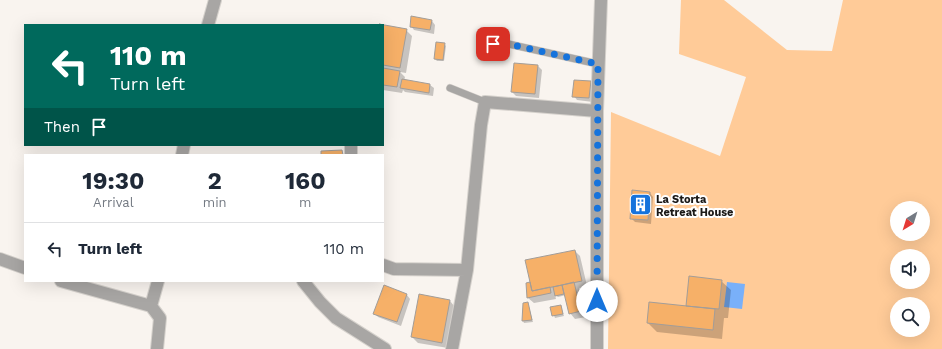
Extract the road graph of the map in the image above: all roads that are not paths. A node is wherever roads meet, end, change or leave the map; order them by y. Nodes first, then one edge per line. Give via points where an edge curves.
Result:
1 (215, 0) edge
2 (601, 0) edge
3 (208, 24) edge
4 (491, 48) dead end
5 (598, 64) junction
6 (450, 88) dead end
7 (485, 102) junction
8 (597, 111) junction
9 (0, 259) edge
10 (384, 265) edge
11 (24, 268) edge
12 (467, 270) junction
13 (65, 282) edge
14 (158, 282) edge
15 (304, 282) edge
16 (151, 306) junction
17 (157, 349) edge
18 (385, 349) edge
19 (452, 349) edge
20 (597, 349) edge

1 - 3 street
2 - 5 street
4 - 5 lane via 498,42
5 - 8 street
6 - 7 lane
7 - 8 street
7 - 12 street
8 - 20 street
9 - 11 street
10 - 12 street via 394,269
12 - 19 street
13 - 16 street
14 - 16 street
15 - 18 street via 336,318
16 - 17 street via 160,318

